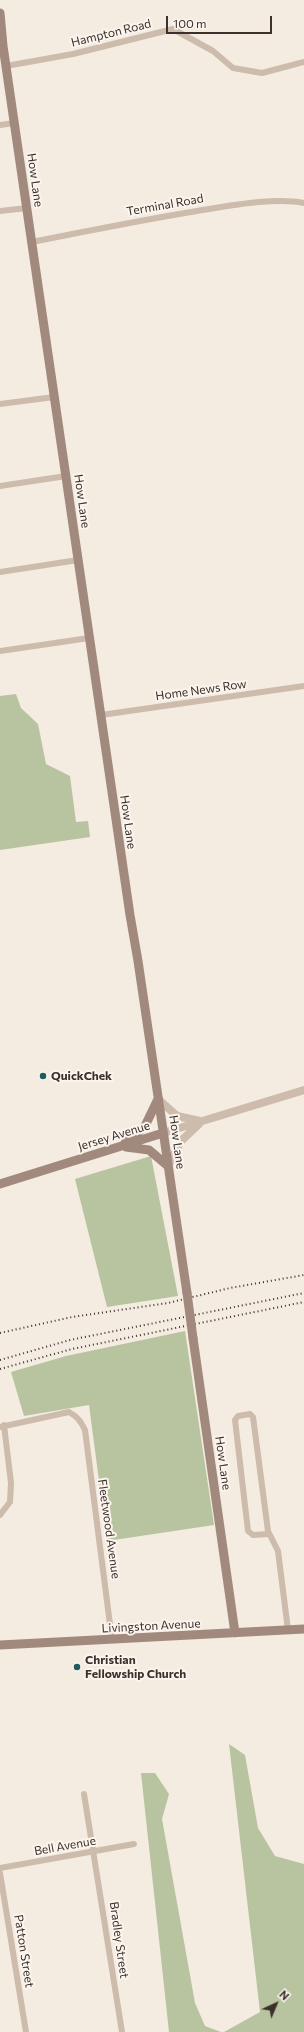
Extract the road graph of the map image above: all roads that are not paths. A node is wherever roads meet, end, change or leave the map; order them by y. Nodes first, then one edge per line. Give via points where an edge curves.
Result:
1 (0, 13) edge
2 (2, 46) edge
3 (304, 62) edge
4 (6, 66) junction
5 (14, 123) junction
6 (0, 125) edge
7 (304, 203) edge
8 (27, 208) junction
9 (0, 211) edge
10 (32, 242) junction
11 (54, 397) junction
12 (0, 404) edge
13 (66, 476) junction
14 (0, 486) edge
15 (78, 560) junction
16 (0, 572) edge
17 (89, 638) junction
18 (0, 651) edge
19 (304, 686) edge
20 (100, 715) junction
21 (304, 1090) edge
22 (158, 1099) junction
23 (202, 1121) junction
24 (163, 1133) junction
25 (120, 1147) junction
26 (168, 1166) junction
27 (0, 1184) edge
28 (2, 1426) edge
29 (0, 1515) edge
30 (269, 1534) junction
31 (288, 1630) junction
32 (304, 1630) edge
33 (235, 1634) junction
34 (112, 1640) junction
35 (0, 1645) edge
36 (84, 1794) dead end
37 (134, 1844) dead end
38 (95, 1852) junction
39 (0, 1868) edge
40 (0, 1873) edge
41 (26, 2032) edge
42 (122, 2032) edge

1 - 2 main road, How Lane
2 - 4 main road, How Lane
3 - 4 street, Hampton Road via 262,73 233,68 213,51 173,29 73,54
4 - 5 main road, How Lane
5 - 6 street
5 - 8 main road, How Lane
7 - 10 street, Terminal Road via 229,205
8 - 9 street
8 - 10 main road, How Lane
10 - 11 main road, How Lane
11 - 12 street
11 - 13 main road, How Lane
13 - 14 street
13 - 15 main road, How Lane
15 - 16 street
15 - 17 main road, How Lane
17 - 18 street
17 - 20 main road, How Lane
19 - 20 street, Home News Row
20 - 22 main road, How Lane
21 - 23 street, Jersey Avenue
22 - 23 street via 177,1116
22 - 24 main road, How Lane
22 - 25 main road via 145,1126
23 - 24 street, Jersey Avenue
23 - 26 street via 181,1141
24 - 25 main road, Jersey Avenue
24 - 26 main road, How Lane
25 - 26 main road via 149,1150
25 - 27 main road, Jersey Avenue
26 - 33 main road, How Lane, bridge
28 - 29 street via 11,1483 10,1502
28 - 34 street, Fleetwood Avenue via 69,1412 79,1418 85,1430
30 - 30 street via 253,1417 250,1414 238,1416 235,1420 248,1531 253,1535
30 - 31 street via 278,1551
31 - 32 main road, Livingston Avenue
31 - 33 main road, Livingston Avenue
33 - 34 main road, Livingston Avenue
34 - 35 main road, Livingston Avenue
36 - 38 street, Bradley Street
37 - 38 street, Bell Avenue
38 - 39 street, Bell Avenue
38 - 42 street, Bradley Street
40 - 41 street, Patton Street

